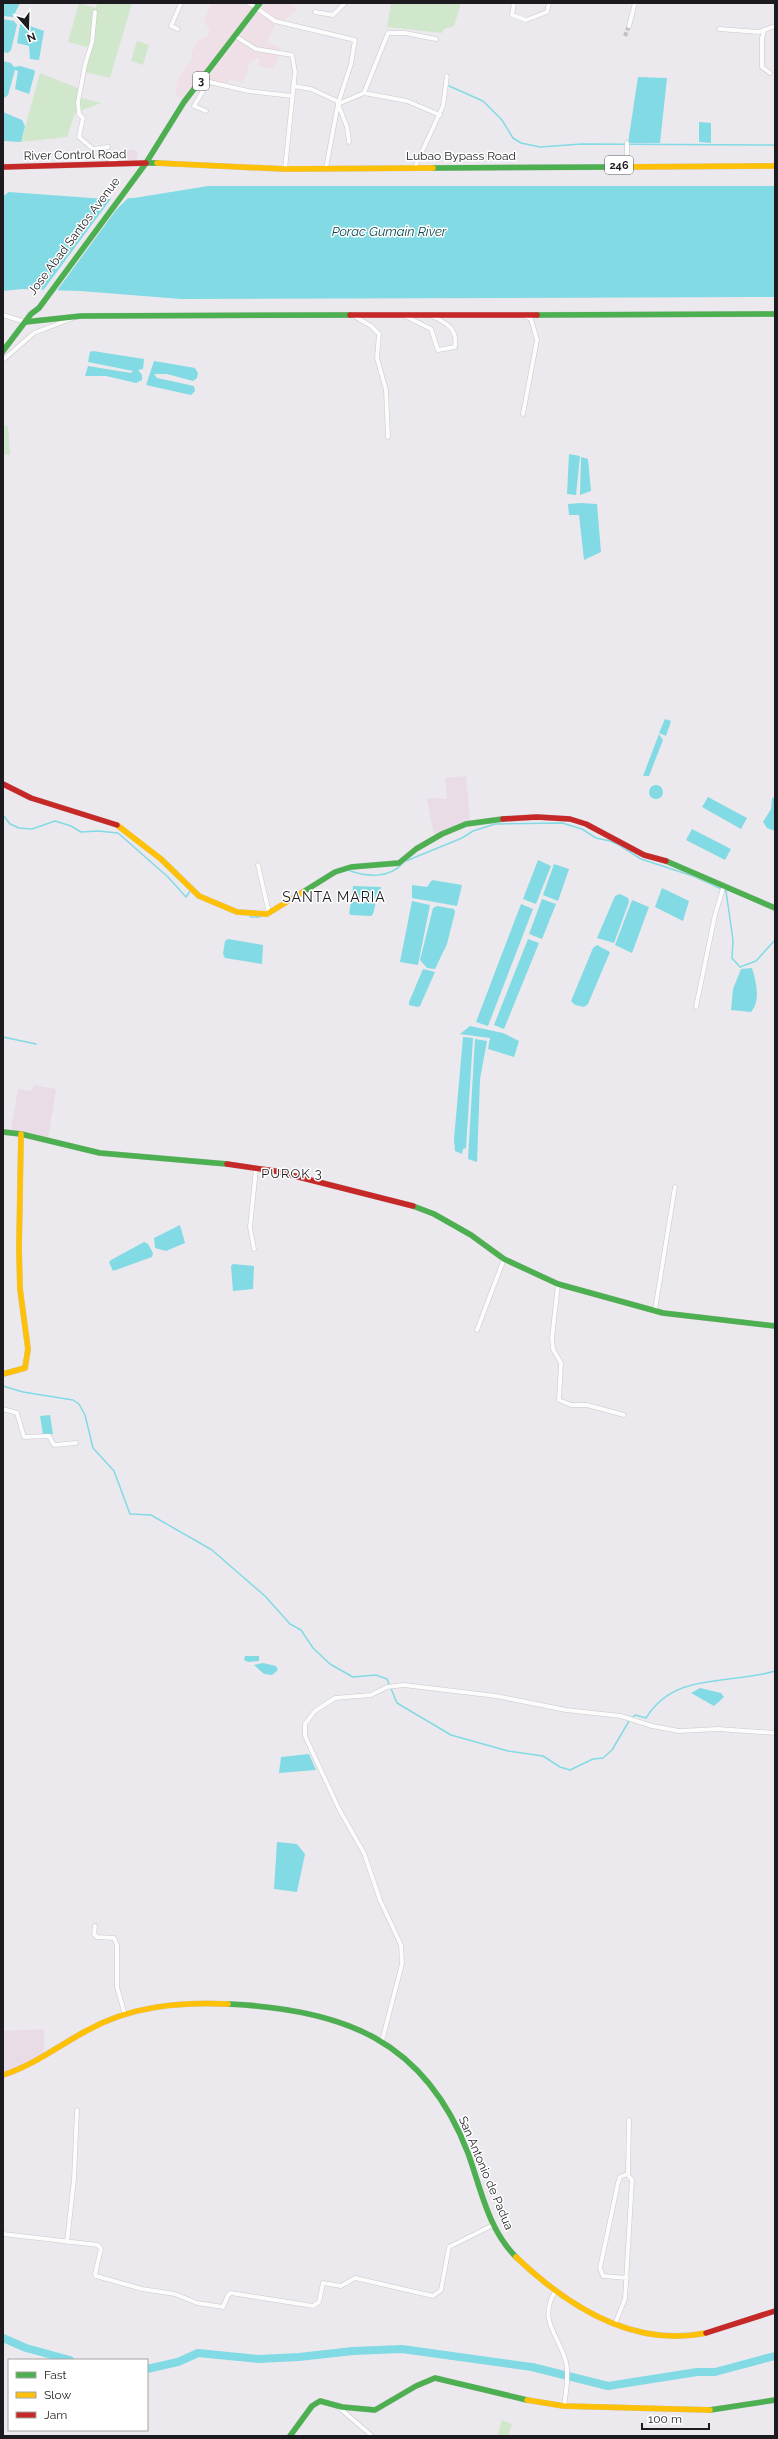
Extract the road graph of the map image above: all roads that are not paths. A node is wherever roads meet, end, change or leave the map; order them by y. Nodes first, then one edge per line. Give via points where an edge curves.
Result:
1 (181, 3) edge
2 (249, 3) edge
3 (345, 3) edge
4 (514, 3) edge
5 (549, 3) edge
6 (635, 3) edge
7 (258, 6) edge
8 (95, 12) dead end
9 (314, 12) dead end
10 (628, 26) tunnel mouth
11 (775, 26) edge
12 (178, 29) dead end
13 (719, 30) dead end
14 (764, 31) junction
15 (236, 36) junction
16 (436, 39) dead end
17 (770, 72) dead end
18 (447, 76) dead end
19 (201, 80) junction
20 (196, 86) junction
21 (293, 86) junction
22 (364, 93) junction
23 (292, 96) junction
24 (338, 104) junction
25 (206, 111) dead end
26 (440, 115) junction
27 (350, 142) dead end
28 (627, 145) dead end
29 (108, 147) dead end
30 (101, 149) junction
31 (146, 163) junction
32 (129, 165) junction
33 (627, 165) junction
34 (775, 166) edge
35 (415, 167) junction
36 (3, 168) edge
37 (326, 168) junction
38 (285, 169) junction
39 (518, 313) junction
40 (401, 314) junction
41 (775, 314) edge
42 (3, 315) edge
43 (352, 315) junction
44 (430, 315) junction
45 (81, 316) junction
46 (25, 322) junction
47 (3, 351) edge
48 (3, 360) edge
49 (523, 414) dead end
50 (388, 437) dead end
51 (3, 784) edge
52 (258, 865) dead end
53 (724, 886) junction
54 (775, 908) edge
55 (269, 913) junction
56 (696, 1007) dead end
57 (3, 1132) edge
58 (20, 1134) junction
59 (256, 1169) junction
60 (675, 1187) dead end
61 (254, 1249) dead end
62 (504, 1259) junction
63 (558, 1284) junction
64 (655, 1310) junction
65 (775, 1326) edge
66 (477, 1330) dead end
67 (3, 1374) edge
68 (3, 1409) edge
69 (624, 1415) dead end
70 (76, 1444) dead end
71 (775, 1733) edge
72 (95, 1926) dead end
73 (125, 2015) junction
74 (382, 2041) junction
75 (3, 2075) edge
76 (77, 2110) dead end
77 (629, 2120) dead end
78 (628, 2174) junction
79 (493, 2225) junction
80 (3, 2234) edge
81 (67, 2242) junction
82 (627, 2278) junction
83 (556, 2290) junction
84 (775, 2311) edge
85 (615, 2324) junction
86 (775, 2400) edge
87 (336, 2405) junction
88 (564, 2406) junction
89 (290, 2436) edge
90 (372, 2436) edge

1 - 12 street via 171,26
2 - 7 street
3 - 9 street via 332,15
4 - 5 street via 512,15 526,20 546,12
6 - 10 street
7 - 15 main road, Jose Abad Santos Avenue / 3
7 - 24 street via 275,21 301,25 354,40 351,64
8 - 30 street via 92,42 85,65 78,108 83,118 80,140 89,144 91,148
11 - 14 street
13 - 14 street
14 - 17 street via 762,67
15 - 19 main road, Jose Abad Santos Avenue / 3
15 - 21 street via 256,49 292,55 295,72
16 - 22 street via 405,33 388,33
18 - 26 street
19 - 20 main road, Jose Abad Santos Avenue / 3
19 - 23 street via 248,91
20 - 25 street via 203,91 194,106
20 - 31 main road, Jose Abad Santos Avenue / 3
21 - 23 street
21 - 24 street via 311,89 337,101
22 - 24 street
22 - 26 street via 407,101
23 - 38 street
24 - 27 street
24 - 37 street
26 - 35 street
28 - 33 street
29 - 30 street
30 - 32 street via 104,157
31 - 32 main road, River Control Road
31 - 38 main road, Lubao Bypass Road
31 - 46 main road, Jose Abad Santos Avenue / 3 via 39,308
32 - 36 main road, River Control Road
33 - 34 main road, Lubao Bypass Road / 246
33 - 35 main road, Lubao Bypass Road / 246
35 - 37 main road, Lubao Bypass Road
37 - 38 main road, Lubao Bypass Road
39 - 41 main road
39 - 44 main road
39 - 49 street via 531,319 537,340
40 - 43 main road
40 - 44 main road
40 - 44 street via 431,329 438,350 455,347 454,332 447,323
42 - 46 street
43 - 45 main road
43 - 50 street via 379,334 377,358 386,390
45 - 46 main road
45 - 48 street via 34,332
46 - 47 main road, Jose Abad Santos Avenue / 3
51 - 55 main road via 31,798 116,824 161,860 199,896 236,912 256,915
52 - 55 street
53 - 54 main road
53 - 55 main road via 678,864 644,855 586,824 570,819 494,819 466,824 442,834 414,850 399,863 351,867 335,872
53 - 56 street
57 - 58 main road
58 - 59 main road via 100,1153 183,1159
58 - 67 main road via 20,1290 28,1349 25,1368
59 - 61 street via 250,1227
59 - 62 main road via 332,1184 401,1202 434,1214 471,1235
60 - 64 street
62 - 63 main road
62 - 66 street
63 - 64 main road
63 - 69 street via 552,1338 553,1349 562,1363 559,1400 571,1405 587,1405
64 - 65 main road via 698,1318
68 - 70 street via 17,1414 24,1437 49,1436 54,1445
71 - 74 street via 718,1729 679,1731 621,1716 566,1710 496,1696 394,1685 371,1695 335,1698 315,1711 304,1729 339,1809 364,1853 380,1900 401,1945 402,1964
72 - 73 street via 94,1934 97,1937 114,1938 117,1945 117,1987
73 - 74 main road, San Antonio de Padua via 165,2006 248,2006 324,2018
73 - 75 main road, San Antonio de Padua via 98,2025 44,2059
74 - 79 main road, San Antonio de Padua via 419,2072 446,2107 467,2152
76 - 81 street via 74,2179
77 - 78 street
78 - 82 street via 632,2180
78 - 82 street via 623,2174 618,2183 600,2268 603,2276
79 - 81 street via 449,2247 441,2290 433,2296 355,2278 341,2286 323,2283 319,2302 312,2306 231,2293 228,2294 224,2307 197,2303 175,2294 142,2289 96,2276 94,2274 101,2249 98,2245
79 - 83 main road, San Antonio de Padua via 509,2249 532,2272
80 - 81 street
82 - 85 street via 625,2299
83 - 85 main road, San Antonio de Padua via 592,2316
83 - 88 street via 548,2302 546,2312 566,2364
84 - 85 main road, San Antonio de Padua via 694,2335 642,2334
86 - 88 main road via 704,2410
87 - 88 main road via 375,2410 416,2386 436,2378
87 - 89 main road via 320,2401 312,2406
87 - 90 street

